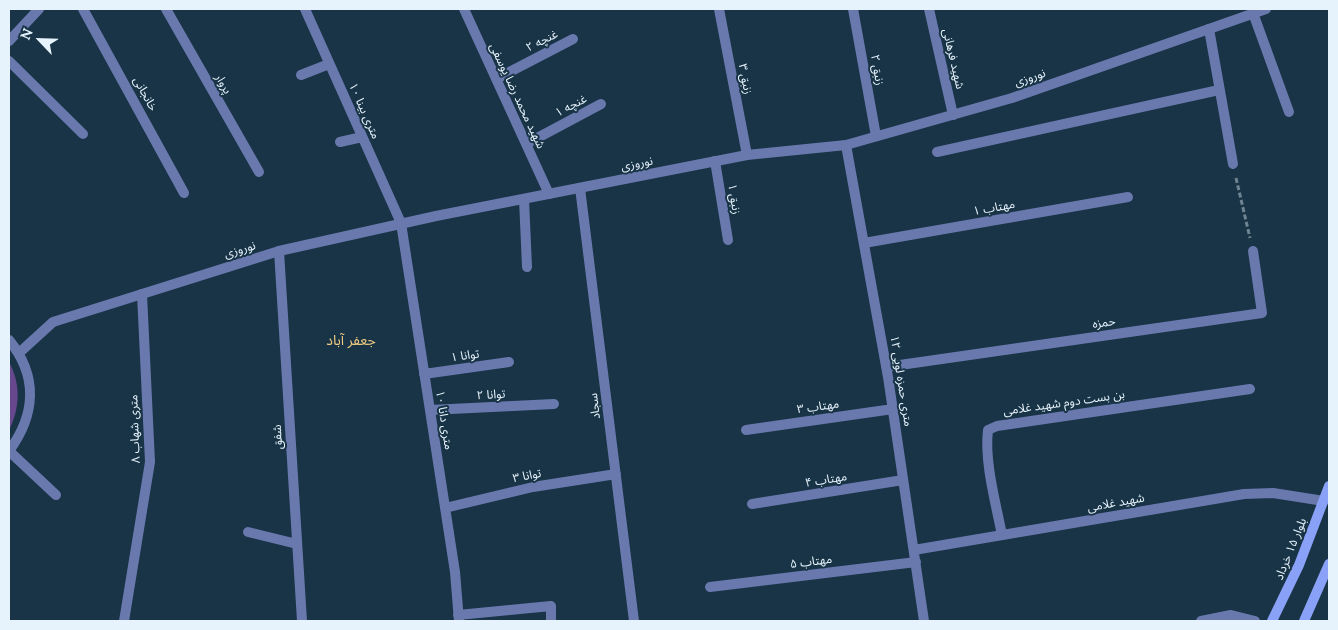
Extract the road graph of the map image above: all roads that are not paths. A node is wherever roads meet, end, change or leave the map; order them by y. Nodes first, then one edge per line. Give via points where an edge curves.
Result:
1 (39, 9) edge
2 (83, 9) edge
3 (166, 9) edge
4 (305, 9) edge
5 (464, 9) edge
6 (719, 9) edge
7 (853, 9) edge
8 (929, 9) edge
9 (1266, 9) edge
10 (1253, 13) junction
11 (1210, 29) junction
12 (573, 40) dead end
13 (9, 41) edge
14 (9, 61) edge
15 (329, 64) junction
16 (302, 75) dead end
17 (496, 79) junction
18 (1219, 90) junction
19 (601, 104) dead end
20 (1289, 112) dead end
21 (953, 114) junction
22 (83, 134) dead end
23 (362, 136) junction
24 (876, 136) junction
25 (340, 142) dead end
26 (526, 144) junction
27 (846, 145) junction
28 (937, 152) dead end
29 (747, 155) junction
30 (715, 161) junction
31 (1233, 164) road end
32 (259, 172) dead end
33 (580, 188) junction
34 (184, 193) dead end
35 (549, 194) junction
36 (1128, 197) dead end
37 (524, 199) junction
38 (401, 224) junction
39 (728, 240) dead end
40 (864, 243) junction
41 (279, 250) junction
42 (1253, 251) road end
43 (527, 267) dead end
44 (142, 294) junction
45 (9, 340) edge
46 (19, 353) junction
47 (509, 362) dead end
48 (886, 367) junction
49 (424, 374) junction
50 (1250, 389) dead end
51 (554, 404) dead end
52 (893, 409) junction
53 (430, 410) junction
54 (746, 430) dead end
55 (9, 451) edge
56 (616, 474) junction
57 (904, 480) junction
58 (1329, 486) edge
59 (56, 495) dead end
60 (1324, 501) junction
61 (752, 504) dead end
62 (445, 508) junction
63 (248, 532) dead end
64 (1002, 535) junction
65 (297, 544) junction
66 (914, 550) junction
67 (916, 562) junction
68 (1328, 568) edge
69 (710, 587) dead end
70 (458, 618) edge
71 (124, 621) edge
72 (302, 621) edge
73 (551, 621) edge
74 (634, 621) edge
75 (924, 621) edge
76 (1201, 621) edge
77 (1255, 621) edge
78 (1272, 621) edge
79 (1304, 621) edge

1 - 13 street
2 - 34 street, خانجانی
3 - 32 street, پروار
4 - 15 street, ۱۰ متری بینا
5 - 17 street, شهید محمد رضا یوسفی
6 - 29 street, زنبق ۳
7 - 24 street, زنبق ۲
8 - 21 street, شهید فرهانی
9 - 10 street, نوروزی
10 - 11 street, نوروزی
10 - 20 street
11 - 18 street
11 - 21 street, نوروزی via 1012,98
12 - 17 street, غنچه ۲
14 - 22 street
15 - 16 street
15 - 23 street, ۱۰ متری بینا
17 - 26 street, شهید محمد رضا یوسفی
18 - 28 street
18 - 31 street
19 - 26 street, غنچه ۱
21 - 24 street, نوروزی
23 - 25 street
23 - 38 street, ۱۰ متری بینا
24 - 27 street, نوروزی
26 - 35 street, شهید محمد رضا یوسفی
27 - 29 street, نوروزی
27 - 40 street, ۱۲ متری حمزه لویی
29 - 30 street, نوروزی
30 - 33 street, نوروزی
30 - 39 street, زنبق ۱
33 - 35 street, نوروزی
33 - 56 street, سجاد
35 - 37 street, نوروزی
36 - 40 street, مهتاب ۱
37 - 38 street, نوروزی
37 - 43 street
38 - 41 street, نوروزی
38 - 49 street, ۱۰ متری دانا
40 - 48 street, ۱۲ متری حمزه لویی
41 - 44 street, نوروزی
41 - 65 street, شفق
42 - 48 street, حمزه via 1262,313
44 - 46 street, نوروزی via 53,322
44 - 71 street, ۸ متری شهاب via 150,462
45 - 46 street
46 - 55 street via 28,377 30,403 23,429
47 - 49 street, توانا ۱
48 - 52 street, ۱۲ متری حمزه لویی
49 - 53 street, ۱۰ متری دانا
50 - 64 street, بن بست دوم شهید غلامی via 997,426 988,430 992,483
51 - 53 street, توانا ۲
52 - 54 street, مهتاب ۳
52 - 57 street, ۱۲ متری حمزه لویی
53 - 62 street, ۱۰ متری دانا
55 - 59 street
56 - 62 street, توانا ۳ via 532,486
56 - 74 street, سجاد
57 - 61 street, مهتاب ۴
57 - 66 street, ۱۲ متری حمزه لویی
58 - 60 main road, بلوار ۱۵ خرداد
60 - 64 street, شهید غلامی via 1273,494 1244,494
60 - 78 main road, بلوار ۱۵ خرداد via 1299,565
62 - 70 street, ۱۰ متری دانا
63 - 65 street
64 - 66 street, شهید غلامی
65 - 72 street, شفق
66 - 67 street, ۱۲ متری حمزه لویی
67 - 69 street, مهتاب ۵
67 - 75 street, ۱۲ متری حمزه لویی
68 - 79 main road
70 - 73 street via 551,606
76 - 77 street via 1231,615

